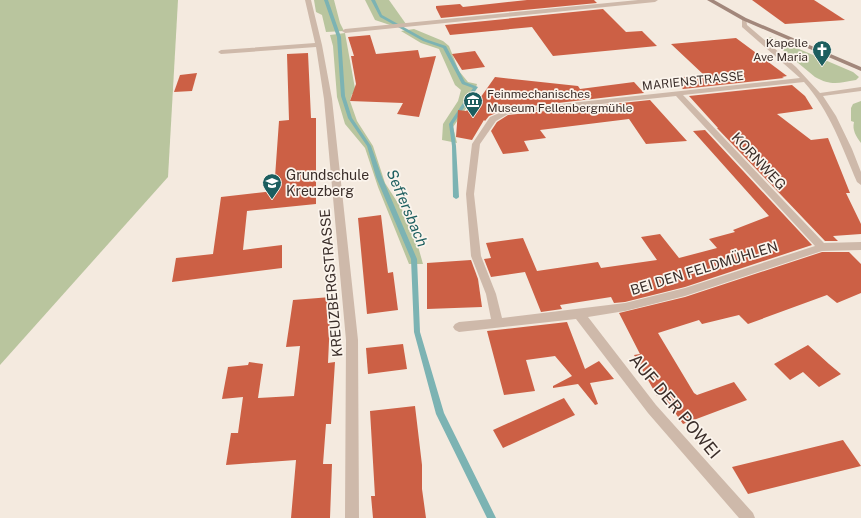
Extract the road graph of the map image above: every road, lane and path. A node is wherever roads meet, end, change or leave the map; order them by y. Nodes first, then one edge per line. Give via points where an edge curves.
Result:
1 (308, 0) edge
2 (655, 0) edge
3 (710, 0) edge
4 (744, 19) junction
5 (346, 32) dead end
6 (319, 45) junction
7 (221, 52) dead end
8 (861, 69) edge
9 (804, 80) junction
10 (861, 89) edge
11 (677, 93) junction
12 (818, 95) junction
13 (861, 182) edge
14 (861, 246) edge
15 (822, 247) junction
16 (580, 314) junction
17 (497, 322) junction
18 (459, 326) dead end
19 (352, 518) edge
20 (748, 518) edge

1 - 6 street, KREUZBERGSTRASSE
2 - 5 street
3 - 4 main road
4 - 8 main road
4 - 9 street via 744,26
6 - 7 street
6 - 19 street, KREUZBERGSTRASSE via 328,98 352,340
9 - 11 street, MARIENSTRASSE
9 - 12 street
10 - 12 street
11 - 15 street, KORNWEG
11 - 17 street, MARIENSTRASSE via 506,112 493,119 476,144 470,194 476,256 491,294
12 - 13 street via 841,136
14 - 15 street, BEI DEN FELDMÜHLEN
15 - 16 street, BEI DEN FELDMÜHLEN via 685,292 625,307
16 - 17 street, BEI DEN FELDMÜHLEN
16 - 20 street, AUF DER POWEI via 652,409
17 - 18 street, BEI DEN FELDMÜHLEN

